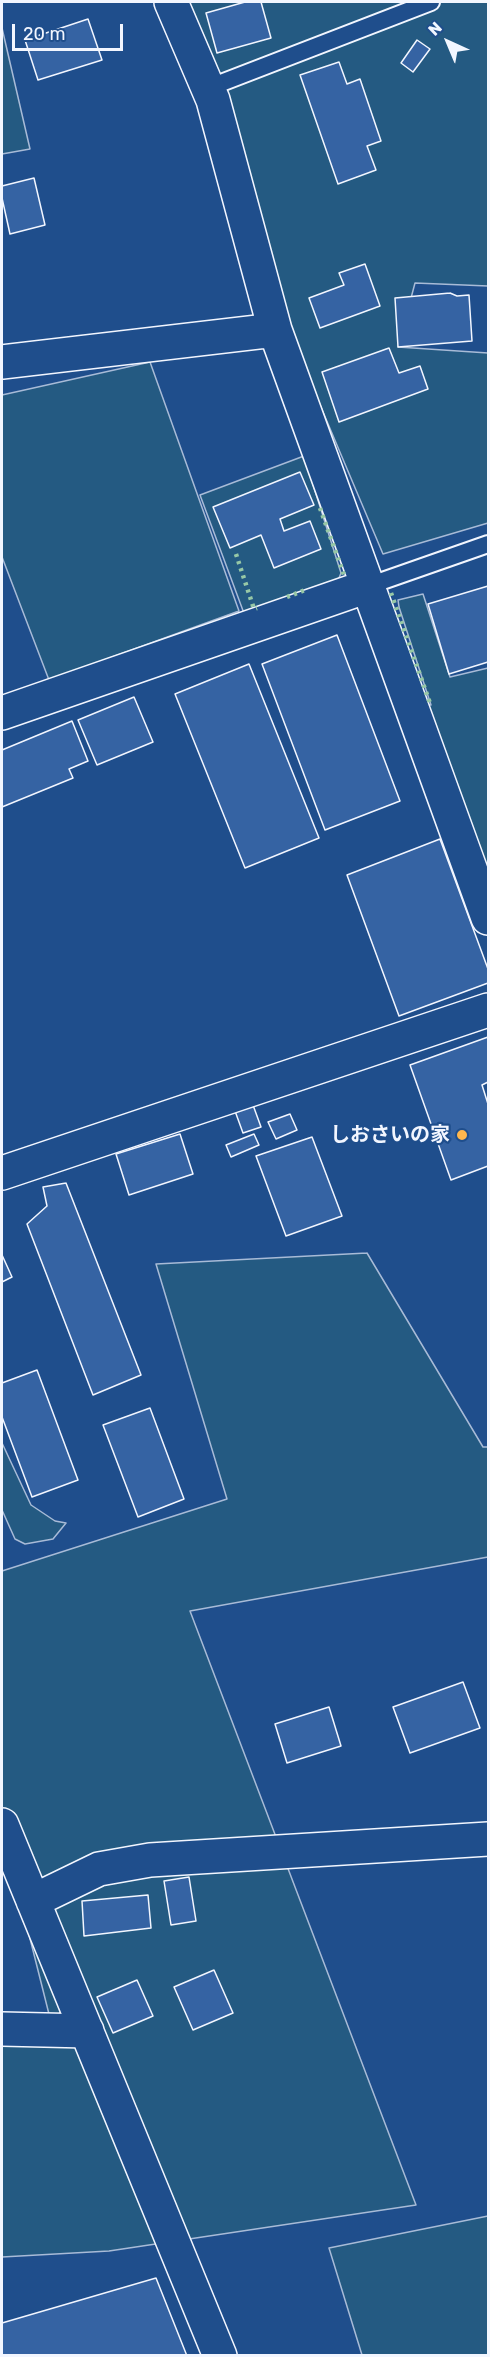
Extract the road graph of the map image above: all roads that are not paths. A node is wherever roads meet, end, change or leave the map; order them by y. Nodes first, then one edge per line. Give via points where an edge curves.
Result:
1 (171, 2) edge
2 (431, 2) edge
3 (207, 88) junction
4 (275, 330) junction
5 (2, 362) edge
6 (489, 544) edge
7 (368, 586) junction
8 (2, 713) edge
9 (489, 918) edge
10 (489, 1010) edge
11 (2, 1173) edge
12 (2, 1825) edge
13 (489, 1839) edge
14 (33, 1901) junction
15 (2, 2029) edge
16 (87, 2031) junction
17 (220, 2355) edge

1 - 3 street
2 - 3 lane
3 - 4 street
4 - 5 street
4 - 7 street
6 - 7 lane
7 - 8 street
7 - 9 street
10 - 11 street
12 - 14 street
13 - 14 street via 150,1860 99,1869
14 - 16 street
15 - 16 street
16 - 17 street

